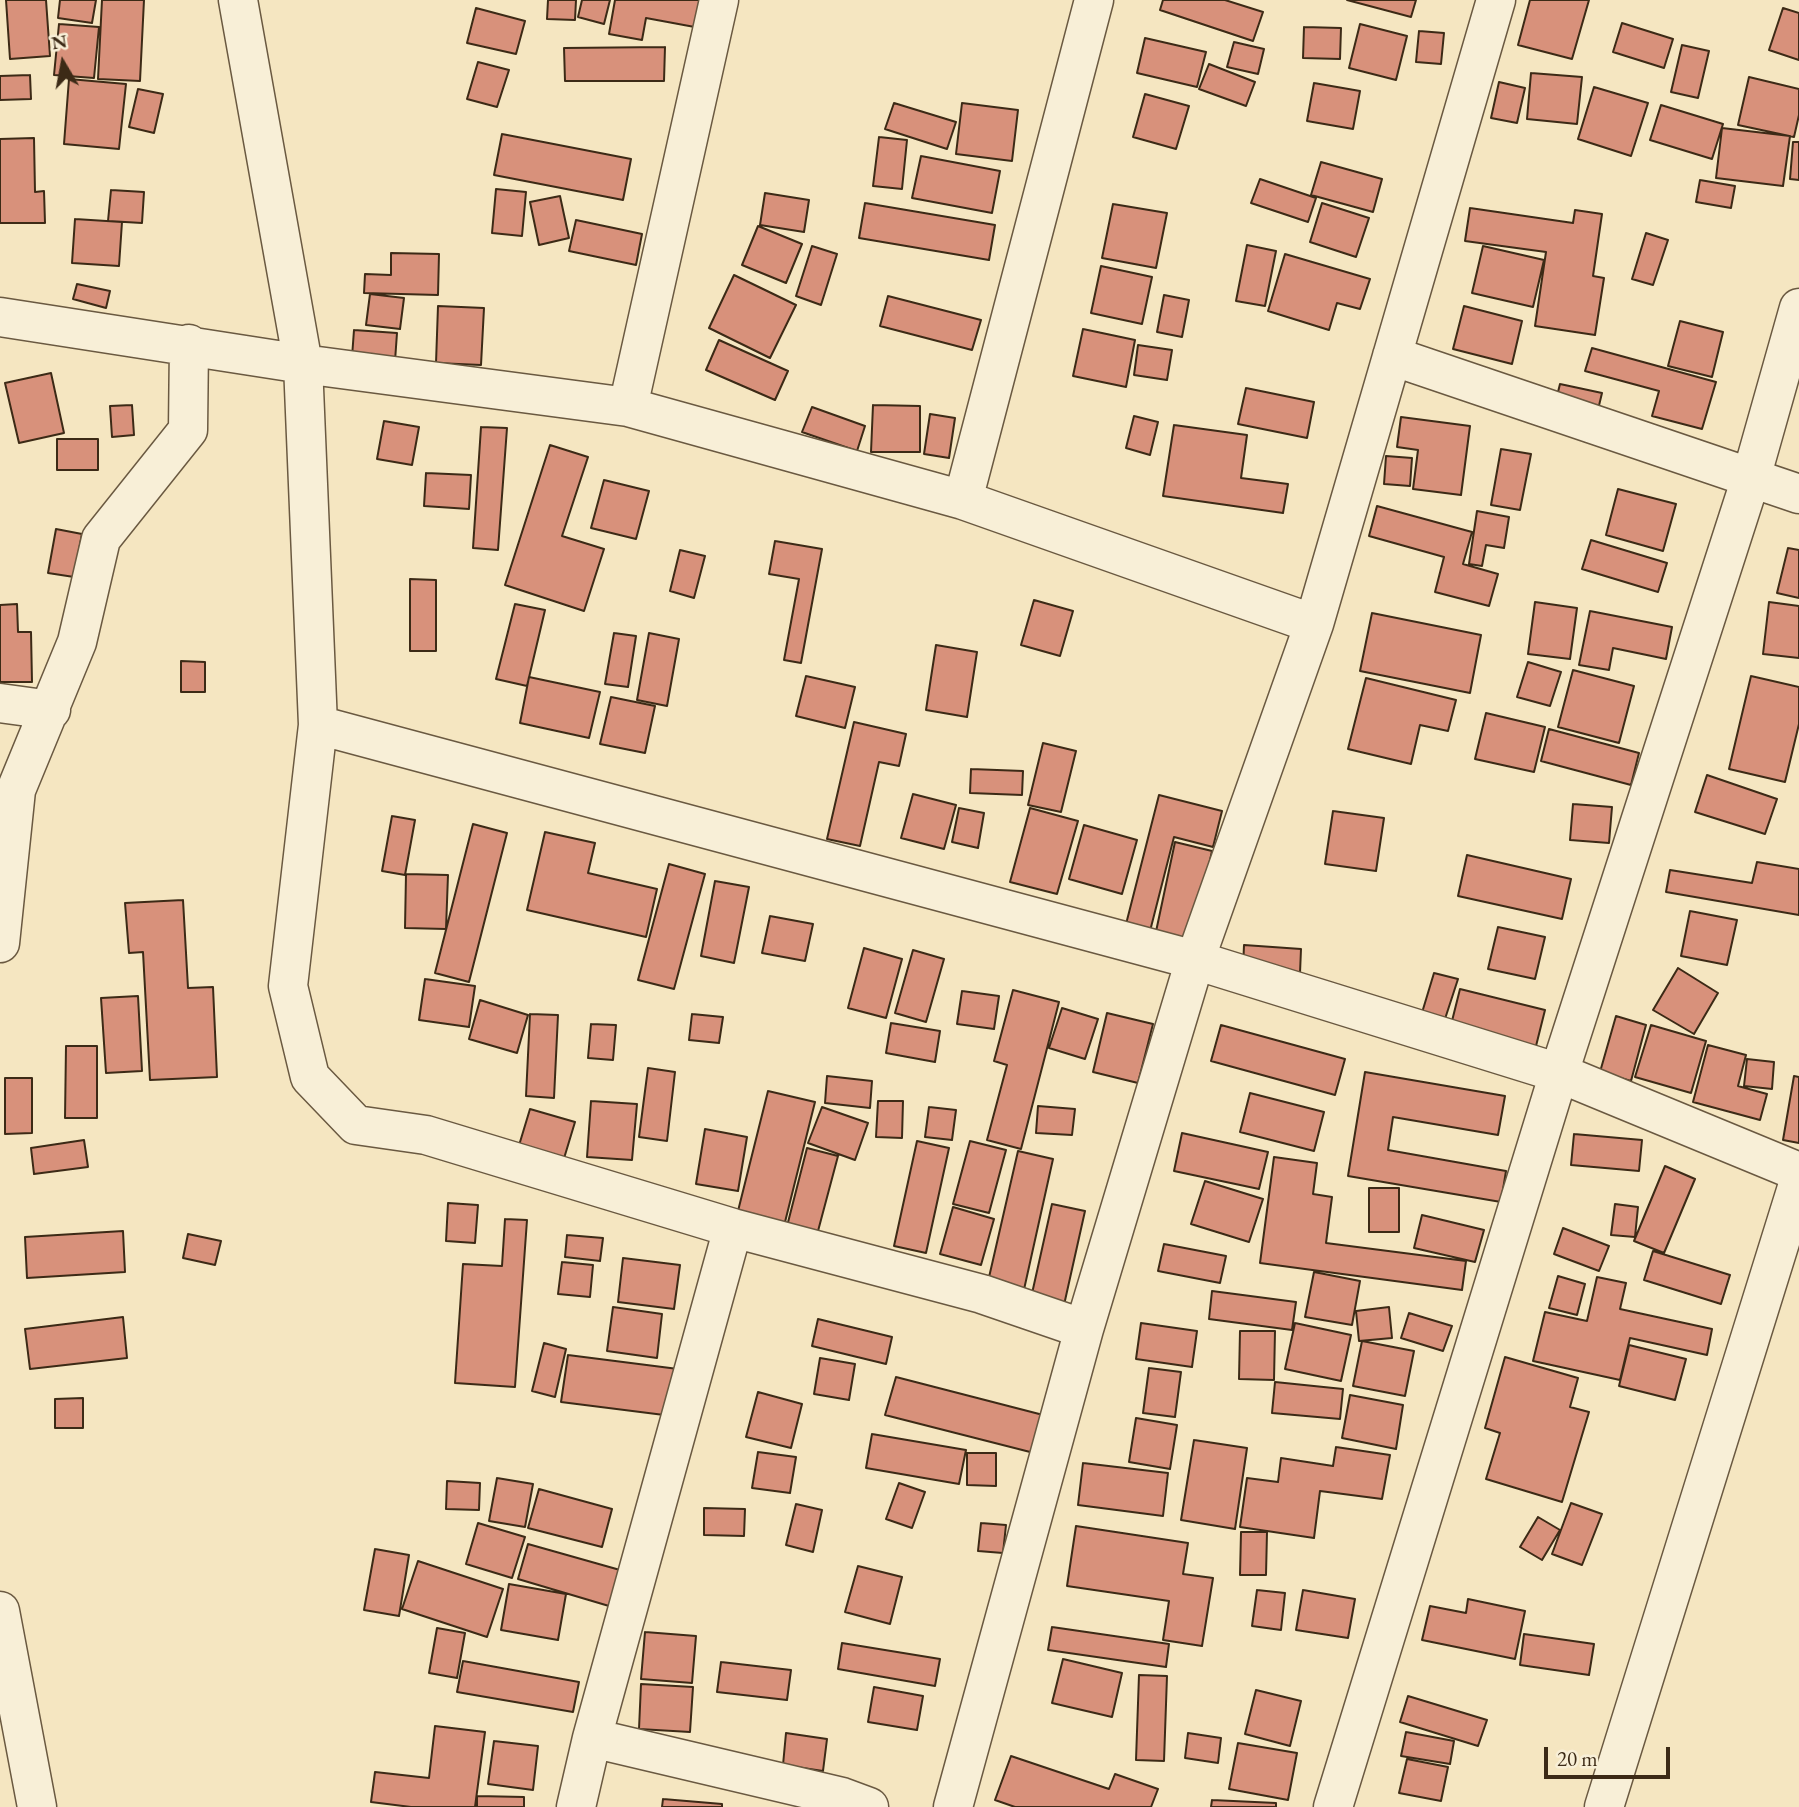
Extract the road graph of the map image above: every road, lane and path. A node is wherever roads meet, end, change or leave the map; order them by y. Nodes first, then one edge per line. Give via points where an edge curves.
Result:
1 (238, 0) edge
2 (719, 0) edge
3 (1094, 0) edge
4 (1496, 0) edge
5 (1799, 308) edge
6 (0, 317) edge
7 (189, 344) junction
8 (1392, 356) junction
9 (303, 364) junction
10 (628, 407) junction
11 (1751, 478) junction
12 (1799, 494) edge
13 (962, 500) junction
14 (1314, 624) junction
15 (0, 702) edge
16 (51, 710) junction
17 (318, 725) junction
18 (0, 943) edge
19 (1195, 960) junction
20 (1559, 1073) junction
21 (1799, 1172) edge
22 (1799, 1181) edge
23 (733, 1228) junction
24 (1084, 1329) junction
25 (0, 1611) edge
26 (592, 1738) junction
27 (37, 1807) edge
28 (576, 1807) edge
29 (869, 1807) edge
30 (953, 1807) edge
31 (1333, 1807) edge
32 (1604, 1807) edge

1 - 9 street
2 - 10 street
3 - 13 street
4 - 8 street
5 - 11 street
6 - 7 street
7 - 9 street
7 - 16 street via 188,430 101,539 77,642
8 - 11 street
8 - 14 street
9 - 10 street
9 - 17 street
10 - 13 street
11 - 12 street
11 - 20 street
13 - 14 street
14 - 19 street
15 - 16 street
16 - 18 street via 16,790
17 - 19 street
17 - 23 street via 288,986 310,1077 356,1125 426,1135
19 - 20 street
19 - 24 street
20 - 21 street
20 - 31 street
22 - 32 street
23 - 24 street via 982,1294
23 - 26 street
24 - 30 street
25 - 27 street
26 - 28 street
26 - 29 street

